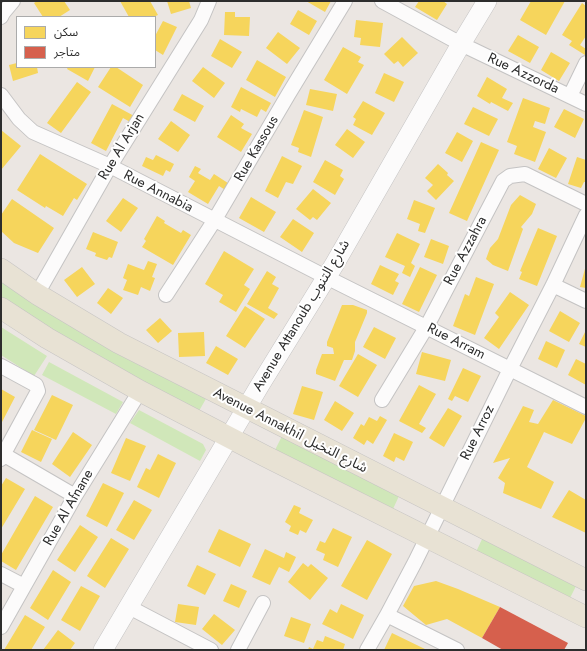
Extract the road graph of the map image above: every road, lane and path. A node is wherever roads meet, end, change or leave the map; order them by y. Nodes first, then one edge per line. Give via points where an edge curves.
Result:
1 (13, 1) edge
2 (208, 1) edge
3 (346, 1) edge
4 (382, 1) edge
5 (487, 1) edge
6 (1, 17) edge
7 (461, 44) junction
8 (586, 63) edge
9 (1, 95) edge
10 (570, 96) junction
11 (586, 104) edge
12 (110, 166) junction
13 (586, 204) edge
14 (586, 215) edge
15 (214, 221) junction
16 (1, 269) edge
17 (326, 277) junction
18 (553, 285) junction
19 (37, 294) junction
20 (166, 295) dead end
21 (586, 301) edge
22 (1, 308) edge
23 (426, 326) junction
24 (1, 366) edge
25 (510, 369) junction
26 (140, 391) junction
27 (382, 400) dead end
28 (586, 407) edge
29 (247, 409) junction
30 (229, 437) junction
31 (2, 456) edge
32 (75, 496) junction
33 (442, 507) junction
34 (428, 536) junction
35 (1, 574) edge
36 (586, 580) edge
37 (24, 586) junction
38 (263, 603) dead end
39 (129, 607) junction
40 (387, 615) junction
41 (586, 617) edge
42 (1, 627) edge
43 (103, 650) edge
44 (211, 650) edge
45 (238, 650) edge
46 (367, 650) edge
47 (457, 650) edge

1 - 6 street
2 - 12 street, Rue Al Arjan via 201,20
3 - 15 street, Rue Kassous
4 - 7 street, Rue Azzorda
5 - 7 street, Avenue Attanoub شارع التنوب
7 - 10 street, Rue Azzorda
7 - 17 street, Avenue Attanoub شارع التنوب
8 - 10 street
9 - 12 street, Rue Annabia via 19,119 33,132
10 - 11 street, Rue Azzorda
12 - 15 street, Rue Annabia
12 - 19 street, Rue Al Arjan
13 - 23 street, Rue Azzahra via 525,174 516,174 502,181
14 - 18 street, Rue Arroz
15 - 17 street, Rue Annabia
15 - 20 street, Rue Kassous
16 - 19 main road, Avenue Annakhil شارع النخيل
17 - 23 street, Rue Arram
17 - 29 street, Avenue Attanoub شارع التنوب
18 - 21 street
18 - 25 street, Rue Arroz
19 - 29 main road, Avenue Annakhil شارع النخيل via 119,343
22 - 26 main road via 47,338
23 - 25 street, Rue Arram
23 - 27 street, Rue Azzahra
24 - 31 street via 36,385 37,393
25 - 28 street, Rue Arram
25 - 33 street, Rue Arroz
26 - 30 main road
26 - 32 street, Rue Al Afnane
29 - 30 street, Avenue Attanoub شارع التنوب
29 - 33 main road, Avenue Annakhil شارع النخيل
30 - 34 main road
30 - 39 street, Avenue Attanoub شارع التنوب
31 - 32 street
32 - 37 street, Rue Al Afnane
33 - 34 street, Rue Arroz
33 - 36 main road, Avenue Annakhil شارع النخيل
34 - 40 street, Rue Arroz
34 - 41 main road
35 - 37 street
37 - 42 street, Rue Al Afnane
38 - 45 street
39 - 43 street, Avenue Attanoub شارع التنوب
39 - 44 street
40 - 46 street, Rue Arroz
40 - 47 street

